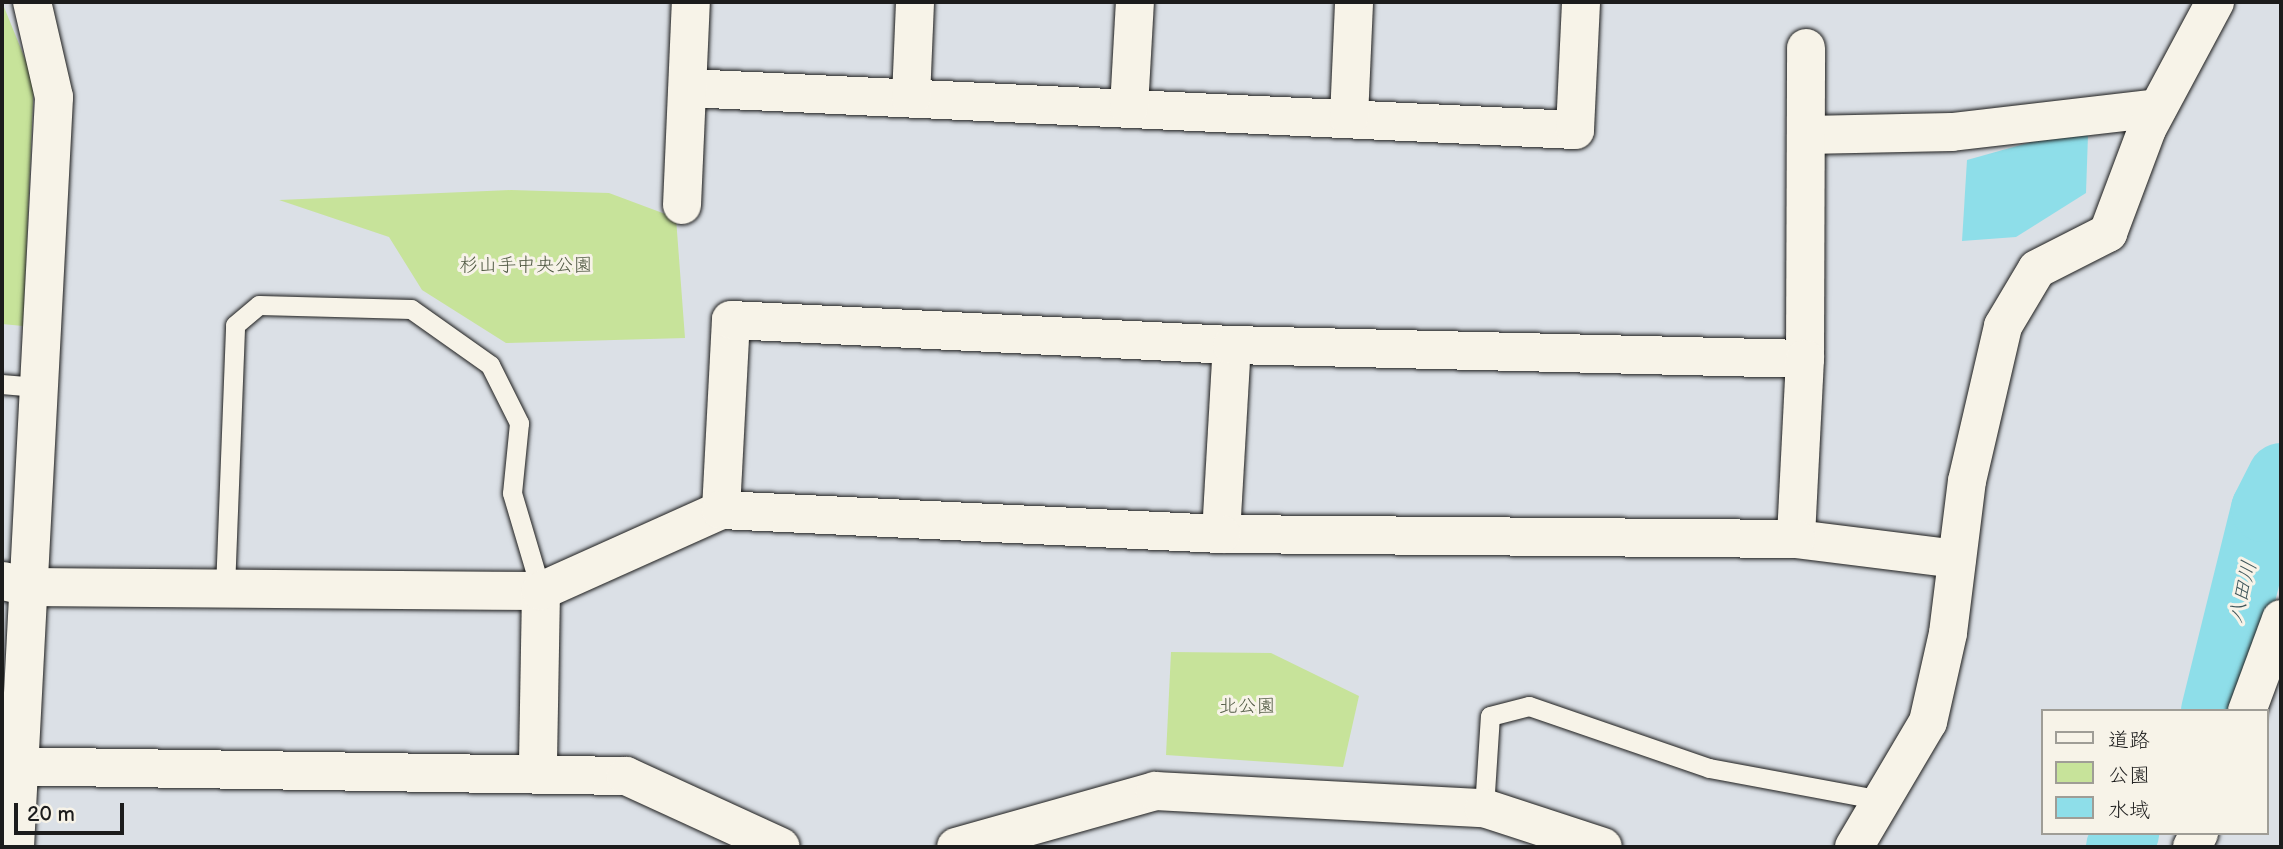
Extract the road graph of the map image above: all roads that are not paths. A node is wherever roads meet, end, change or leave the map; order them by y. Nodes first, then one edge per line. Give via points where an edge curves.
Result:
1 (32, 2) edge
2 (691, 2) edge
3 (915, 2) edge
4 (1135, 2) edge
5 (1354, 2) edge
6 (1581, 2) edge
7 (2215, 2) edge
8 (1806, 48) dead end
9 (688, 88) junction
10 (911, 98) junction
11 (1129, 108) junction
12 (2158, 108) junction
13 (1349, 118) junction
14 (1806, 135) junction
15 (682, 205) dead end
16 (1231, 345) junction
17 (1805, 359) junction
18 (2, 384) edge
19 (39, 387) junction
20 (721, 510) junction
21 (1221, 534) junction
22 (1796, 539) junction
23 (1958, 559) junction
24 (15, 584) edge
25 (225, 589) junction
26 (541, 591) junction
27 (2281, 619) edge
28 (2248, 709) edge
29 (8, 768) edge
30 (538, 771) junction
31 (1882, 800) junction
32 (1484, 808) junction
33 (15, 847) edge
34 (780, 847) edge
35 (956, 847) edge
36 (1603, 847) edge
37 (1854, 847) edge

1 - 19 street via 54,97
2 - 9 street
3 - 10 street
4 - 11 street
5 - 13 street
6 - 13 street via 1575,130
7 - 12 street
8 - 14 street
9 - 10 street
9 - 15 street
10 - 11 street
11 - 13 street
12 - 14 street via 1952,132
12 - 23 street via 2108,233 2037,269 2003,326 1967,481
14 - 17 street
16 - 17 street
16 - 20 street via 731,320
16 - 21 street
17 - 22 street
18 - 19 lane
19 - 24 street
20 - 21 street
20 - 26 street
21 - 22 street
22 - 23 street
23 - 31 street via 1928,722
24 - 25 street
24 - 29 street
25 - 26 street
25 - 26 lane via 235,325 258,305 411,309 490,365 519,423 512,493
26 - 30 street
27 - 28 street
29 - 30 street
29 - 33 street
30 - 34 street via 626,776
31 - 32 lane via 1709,768 1529,706 1490,716
31 - 37 street
32 - 35 street via 1155,791
32 - 36 street

